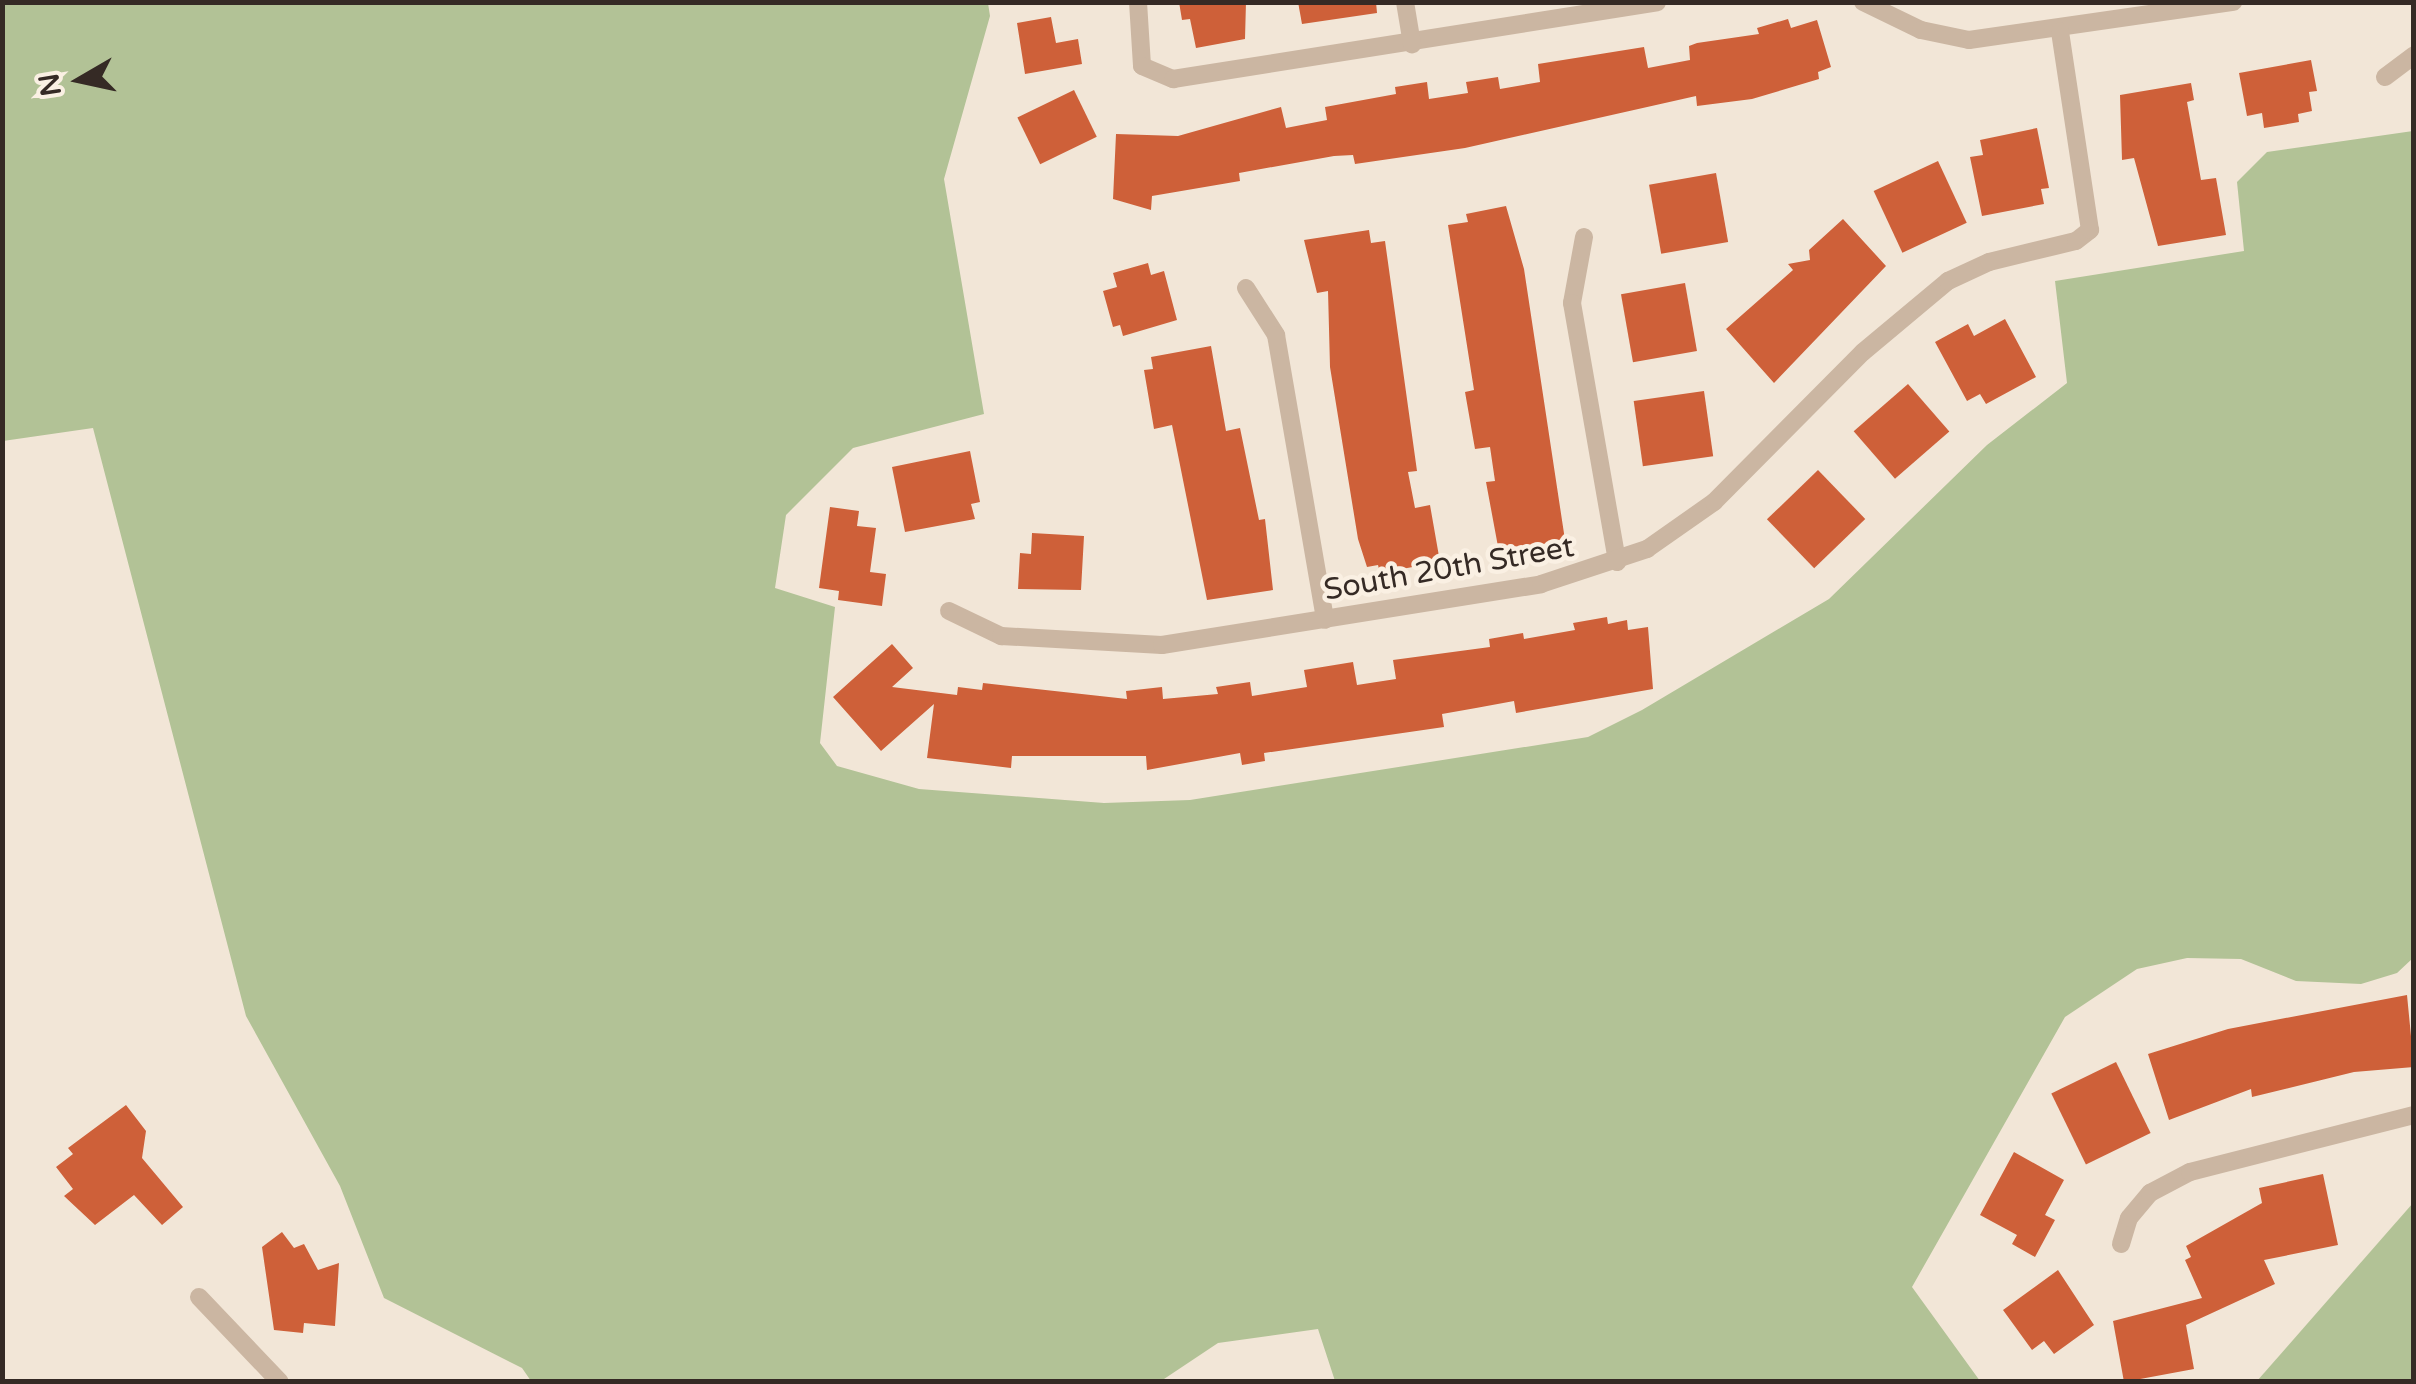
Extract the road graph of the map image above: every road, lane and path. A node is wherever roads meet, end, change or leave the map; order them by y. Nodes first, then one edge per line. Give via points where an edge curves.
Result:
1 (1138, 2) edge
2 (1405, 2) edge
3 (1657, 2) edge
4 (1862, 2) edge
5 (2233, 2) edge
6 (2060, 31) junction
7 (1412, 44) junction
8 (2414, 55) edge
9 (2385, 77) dead end
10 (1584, 237) dead end
11 (1246, 288) dead end
12 (1617, 562) junction
13 (948, 611) dead end
14 (1324, 620) junction
15 (2414, 1115) edge
16 (2121, 1244) dead end
17 (199, 1297) dead end
18 (280, 1382) edge

1 - 7 street via 1142,66 1173,79
2 - 7 street
3 - 7 street
4 - 6 street via 1944,36 1991,39
5 - 6 street
6 - 12 street, South 20th Street via 2090,230 2076,242 1989,262 1948,280 1877,339 1714,502
8 - 9 street
10 - 12 street via 1572,303
11 - 14 street via 1276,335
12 - 14 street, South 20th Street via 1541,584
13 - 14 street, South 20th Street via 1001,636 1125,645
15 - 16 street via 2190,1172 2150,1194 2130,1218
17 - 18 street

